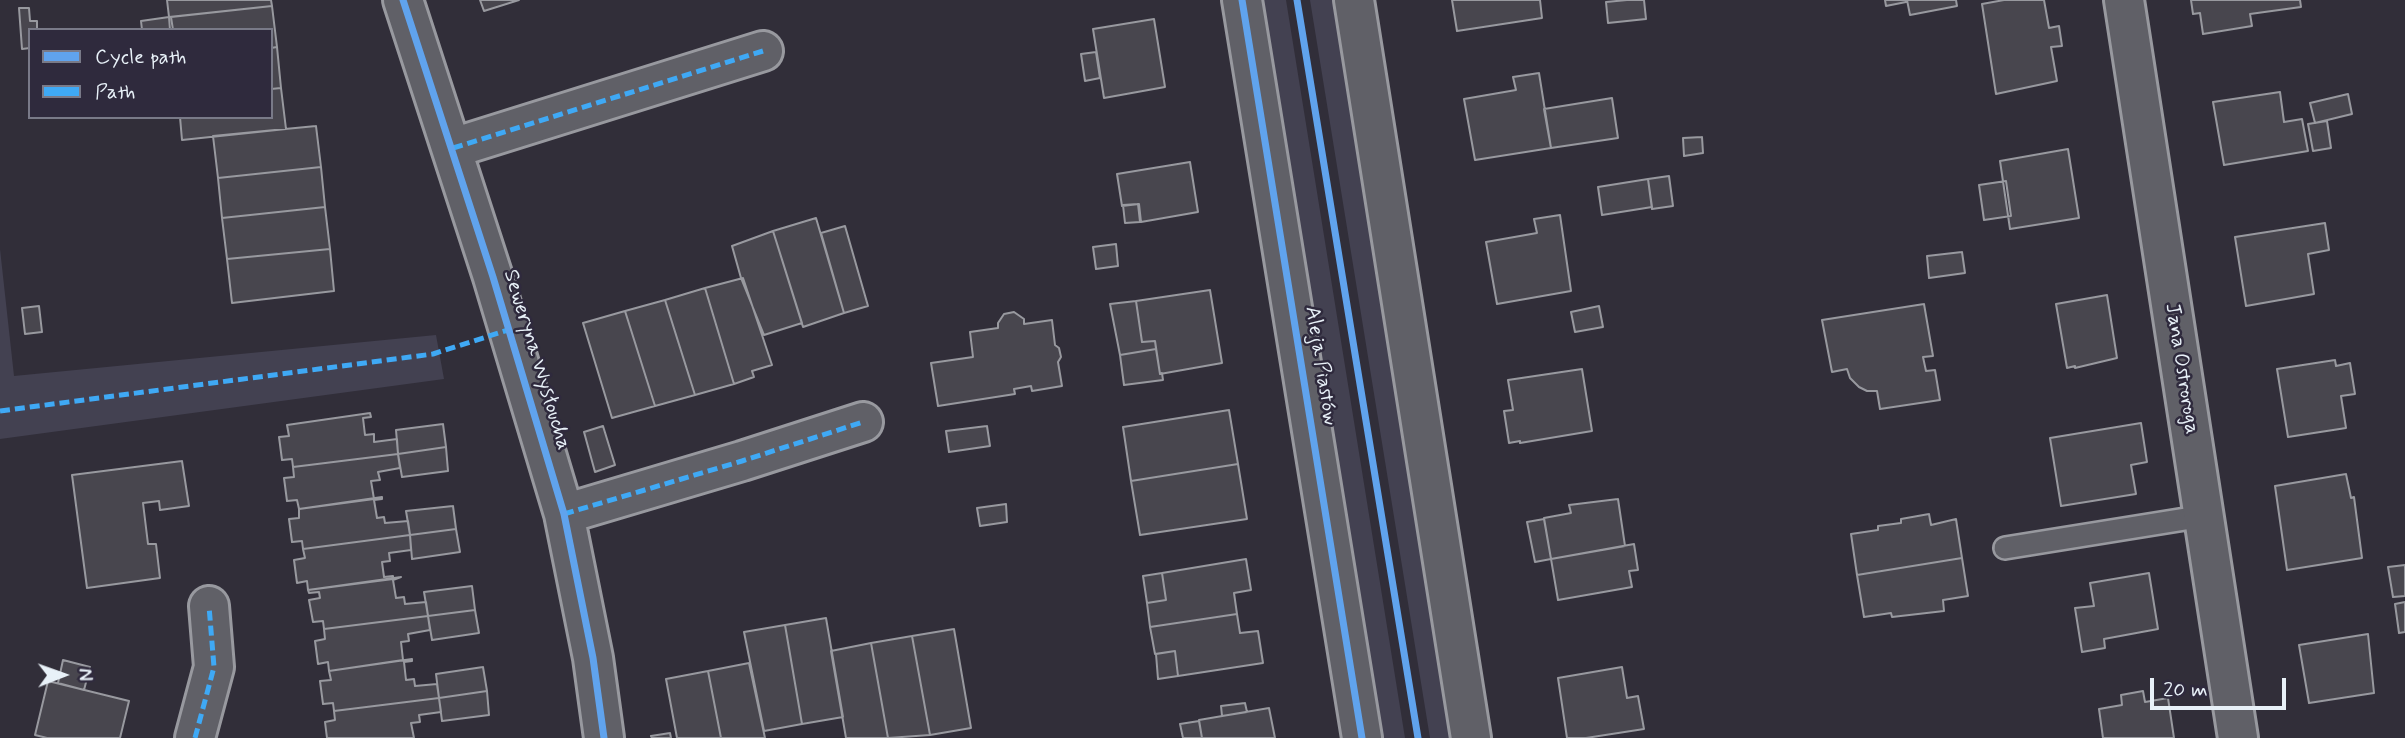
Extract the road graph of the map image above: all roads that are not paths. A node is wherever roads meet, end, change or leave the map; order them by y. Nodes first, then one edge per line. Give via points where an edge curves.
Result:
1 (403, 0) edge
2 (1242, 0) edge
3 (1354, 0) edge
4 (2124, 0) edge
5 (763, 51) dead end
6 (453, 148) junction
7 (863, 422) dead end
8 (564, 513) junction
9 (2204, 516) junction
10 (2005, 548) dead end
11 (209, 606) dead end
12 (195, 738) edge
13 (604, 738) edge
14 (1362, 738) edge
15 (1471, 738) edge
16 (2238, 738) edge

1 - 6 street, Seweryna Wysłoucha
2 - 14 street, Aleja Piastów
3 - 15 street
4 - 9 street, Jana Ostroroga
5 - 6 street
6 - 8 street, Seweryna Wysłoucha
7 - 8 street
8 - 13 street, Seweryna Wysłoucha
9 - 10 lane
9 - 16 street, Jana Ostroroga
11 - 12 street via 214,667

